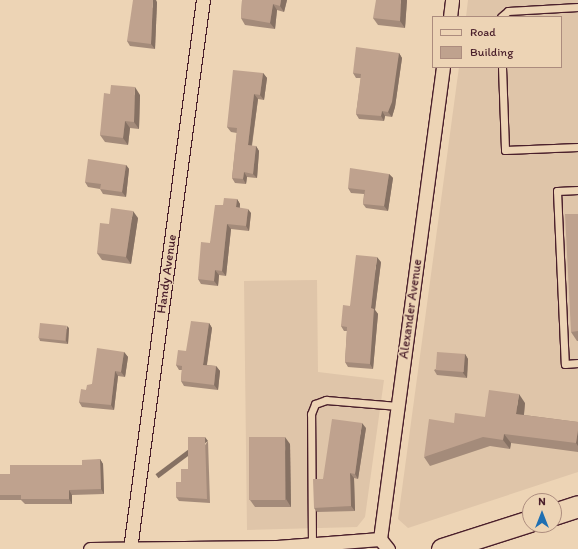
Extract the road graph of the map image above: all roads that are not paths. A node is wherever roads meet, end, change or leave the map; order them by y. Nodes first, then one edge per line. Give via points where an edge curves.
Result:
1 (203, 0) edge
2 (452, 0) edge
3 (578, 7) edge
4 (450, 16) edge
5 (502, 16) edge
6 (443, 68) edge
7 (502, 68) edge
8 (578, 147) edge
9 (578, 190) edge
10 (578, 363) edge
11 (398, 406) junction
12 (578, 506) edge
13 (562, 511) edge
14 (522, 524) edge
15 (384, 544) edge
16 (312, 545) junction
17 (130, 548) edge
18 (277, 548) edge
19 (90, 549) edge
20 (442, 549) edge

1 - 17 street, Handy Avenue
2 - 4 street
3 - 5 lane via 508,11
6 - 11 street, Alexander Avenue
7 - 8 lane via 505,150
9 - 10 lane via 557,192 565,364
11 - 15 street, Alexander Avenue
11 - 16 lane via 326,400 316,404 310,414
12 - 13 main road
14 - 20 main road
15 - 16 street
16 - 18 street
17 - 18 street
17 - 19 street

